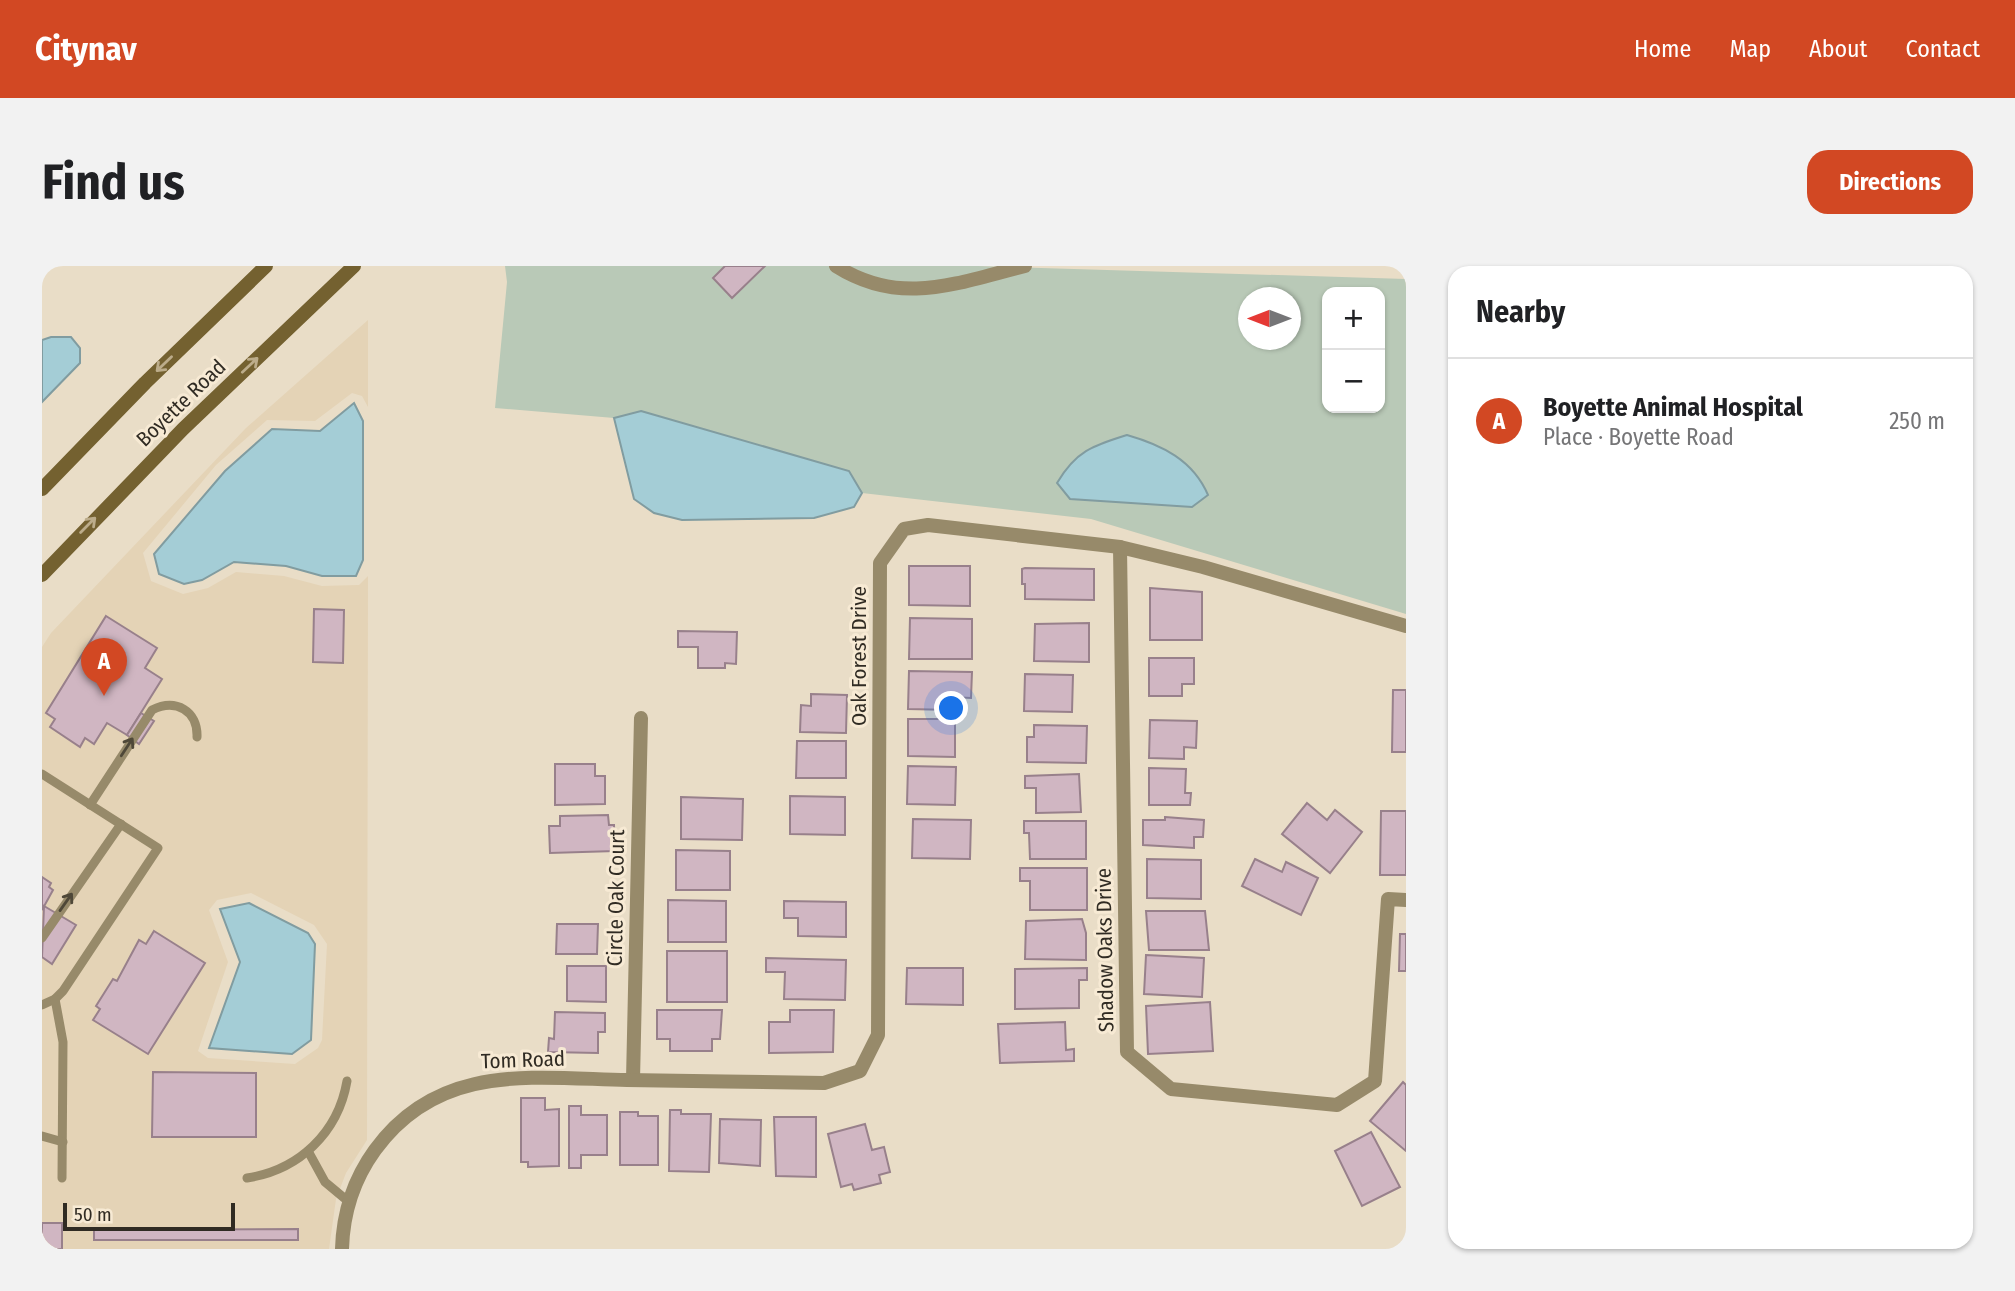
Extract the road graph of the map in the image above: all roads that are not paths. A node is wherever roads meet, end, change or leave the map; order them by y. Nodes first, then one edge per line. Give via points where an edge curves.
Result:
1 (267, 266) edge
2 (354, 266) edge
3 (836, 266) edge
4 (1025, 266) edge
5 (42, 489) edge
6 (1120, 547) junction
7 (42, 575) edge
8 (1406, 626) edge
9 (641, 718) dead end
10 (197, 737) dead end
11 (42, 774) edge
12 (90, 805) junction
13 (121, 824) junction
14 (1406, 900) edge
15 (42, 938) edge
16 (55, 999) junction
17 (42, 1005) edge
18 (633, 1080) junction
19 (347, 1081) dead end
20 (42, 1136) edge
21 (63, 1142) junction
22 (308, 1152) junction
23 (62, 1178) dead end
24 (247, 1178) dead end
25 (349, 1202) junction
26 (342, 1249) edge

1 -> 5 main road, Boyette Road
7 -> 2 main road, Boyette Road via 183,429
3 - 4 street via 892,290 939,287
6 - 8 street, Oak Forest Drive
6 - 14 street, Shadow Oaks Drive via 1127,1052 1171,1088 1337,1105 1375,1081 1388,899
6 - 18 street, Oak Forest Drive via 928,525 904,529 880,563 878,1035 860,1071 824,1083
9 - 18 street, Circle Oak Court
12 -> 10 lane via 152,710 170,705 186,710 195,721
11 - 12 lane
12 - 13 lane
15 -> 13 lane
13 - 16 lane via 159,848
16 - 17 lane
16 - 21 lane via 63,1042
18 - 25 street, Tom Road via 515,1078 471,1083 443,1093 392,1129 369,1159
19 - 22 lane via 338,1111
20 - 21 lane
21 - 23 lane
22 - 24 lane via 289,1166
22 - 25 lane via 325,1182
25 - 26 street, Tom Road

